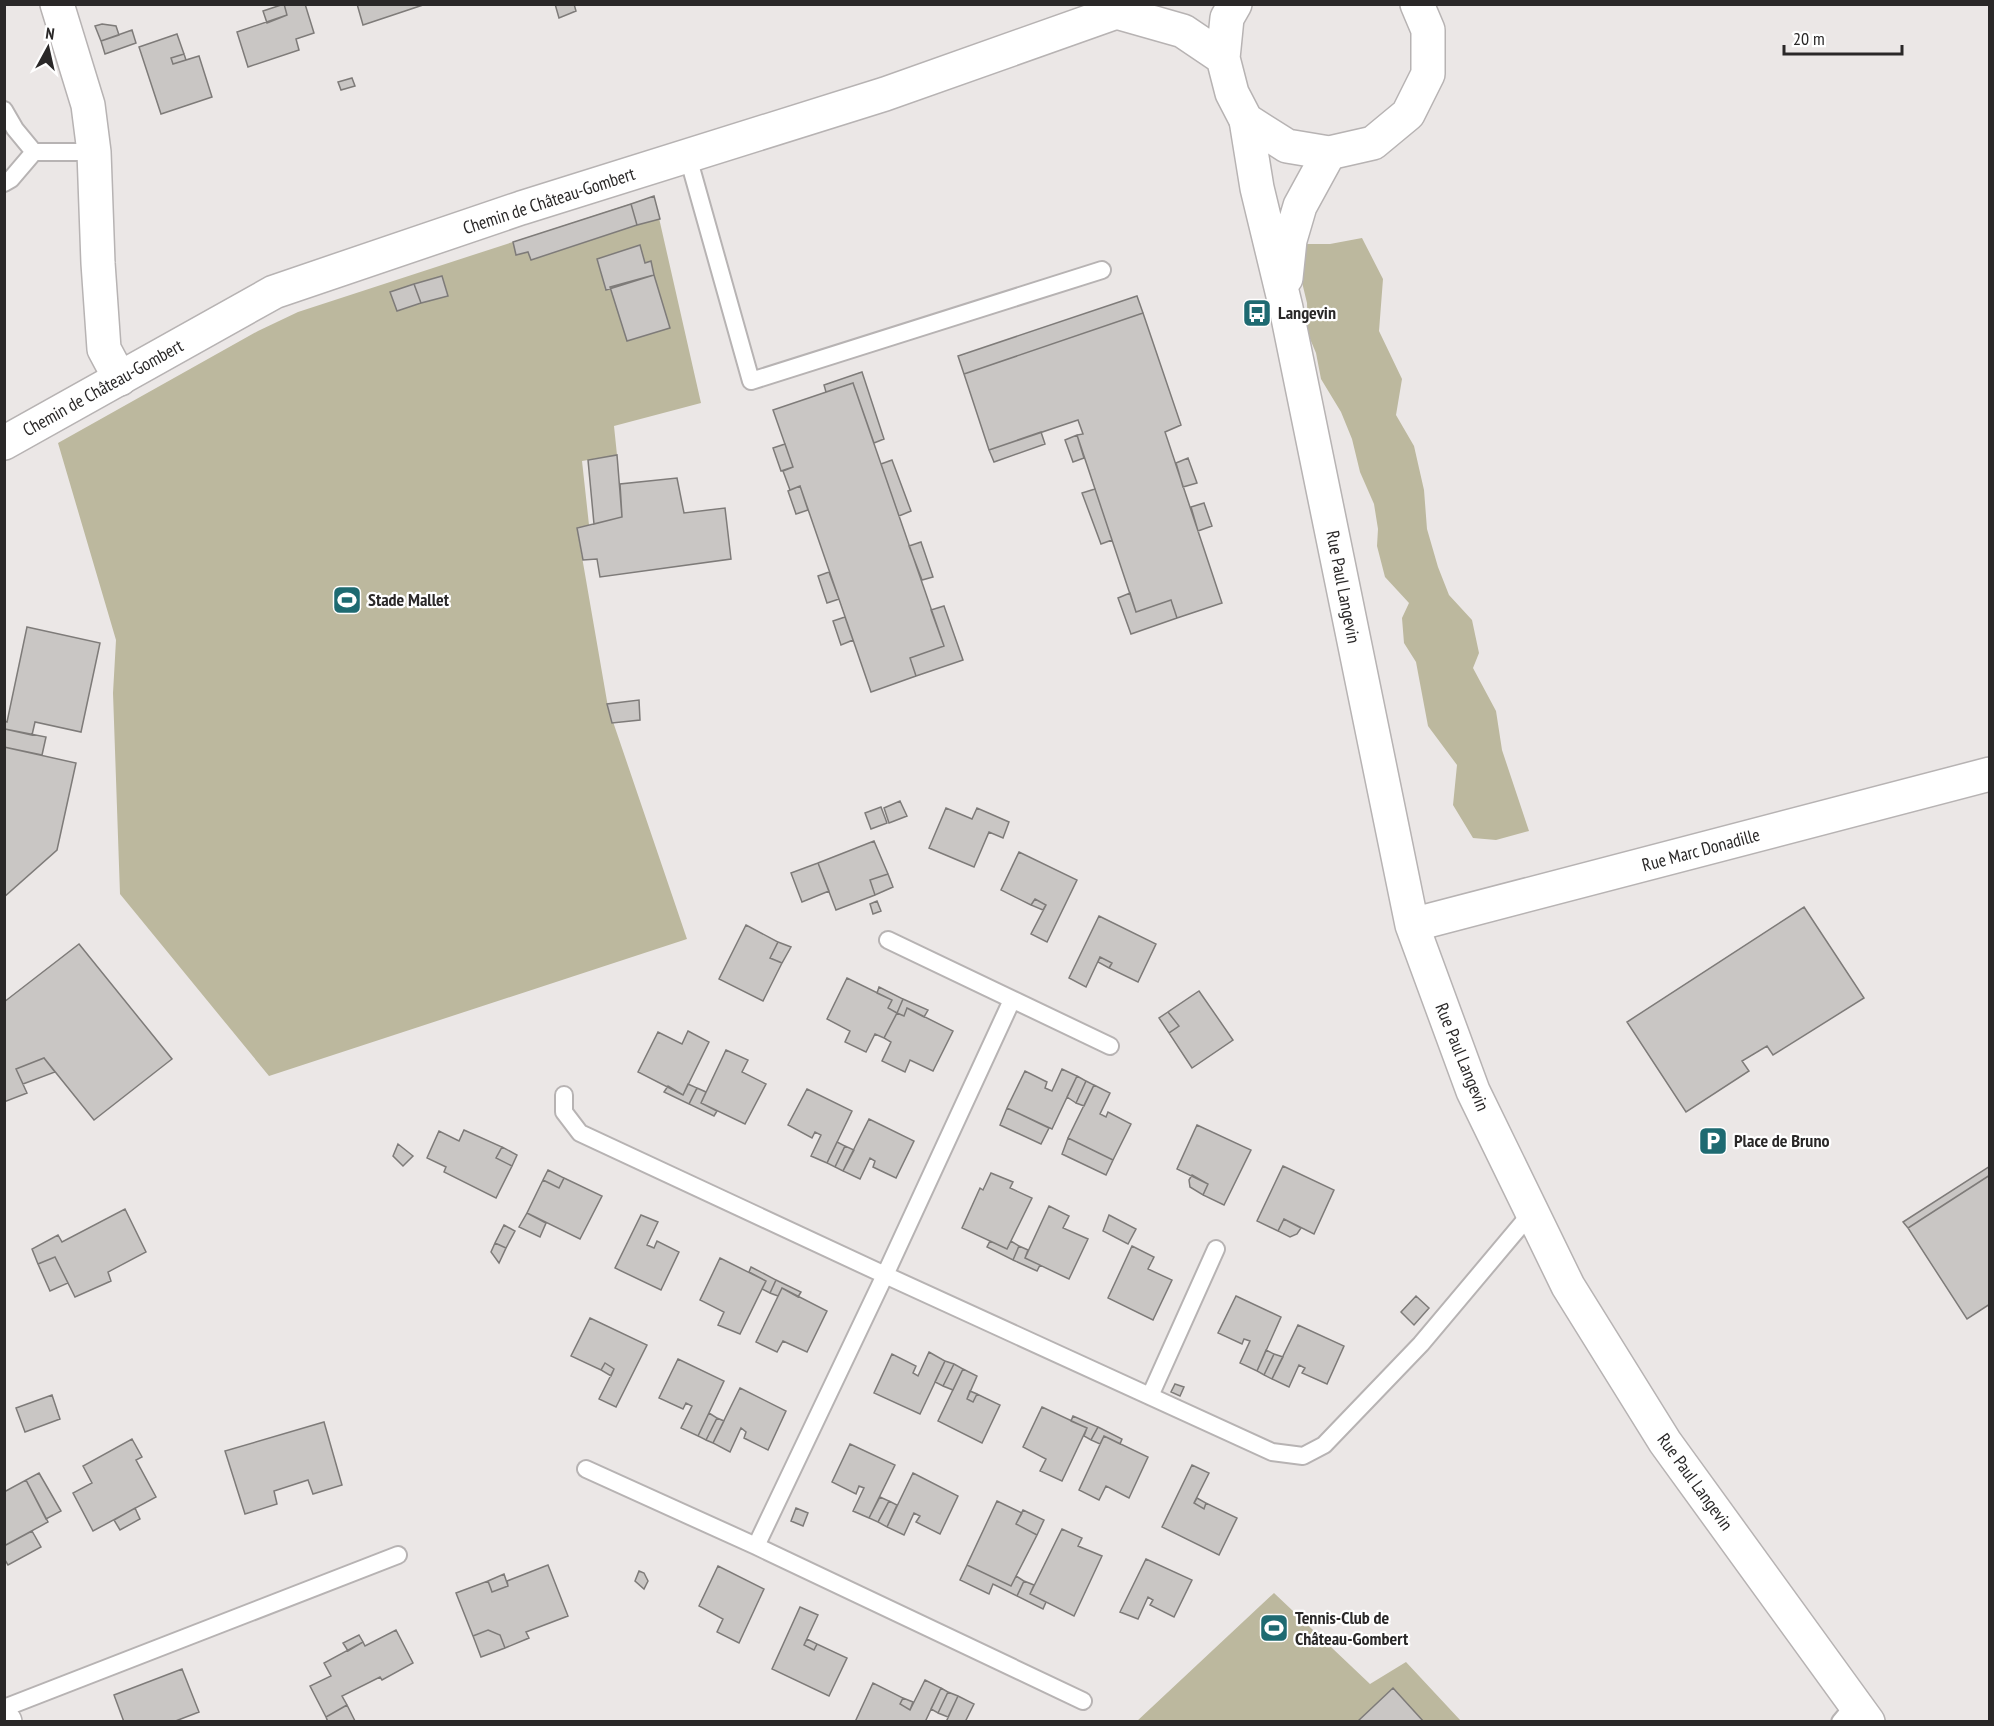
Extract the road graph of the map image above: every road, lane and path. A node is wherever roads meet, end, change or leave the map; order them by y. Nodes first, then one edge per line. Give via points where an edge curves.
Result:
1 (57, 4) edge
2 (1235, 4) edge
3 (1127, 8) edge
4 (1429, 13) edge
5 (1223, 58) junction
6 (4, 110) edge
7 (1246, 120) junction
8 (34, 152) junction
9 (94, 152) junction
10 (1329, 153) junction
11 (688, 157) junction
12 (4, 183) edge
13 (1102, 270) dead end
14 (1284, 297) junction
15 (120, 380) junction
16 (4, 442) edge
17 (1989, 774) edge
18 (1412, 925) junction
19 (888, 940) dead end
20 (1012, 1000) junction
21 (1110, 1046) dead end
22 (564, 1095) dead end
23 (1532, 1212) junction
24 (1216, 1249) dead end
25 (885, 1275) junction
26 (1150, 1396) junction
27 (586, 1469) dead end
28 (756, 1546) junction
29 (398, 1555) dead end
30 (1083, 1701) dead end
31 (4, 1708) edge
32 (1854, 1716) edge

1 - 9 street via 88,105
2 - 5 street via 1227,18
3 - 5 street, Chemin de Château-Gombert via 1183,32
3 - 11 street, Chemin de Château-Gombert
4 - 10 street via 1428,74 1408,114 1373,143
5 - 7 street via 1232,93
6 - 8 lane
7 - 10 street via 1287,146
7 - 14 street, Rue Paul Langevin via 1257,188
8 - 9 lane
8 - 12 lane
9 - 15 street via 104,349
10 - 14 street, Rue Paul Langevin via 1300,206 1290,240
11 - 13 lane via 751,381
11 - 15 street, Chemin de Château-Gombert via 521,208 274,292
14 - 18 street, Rue Paul Langevin
15 - 16 street, Chemin de Château-Gombert
17 - 18 street, Rue Marc Donadille
18 - 23 street, Rue Paul Langevin via 1473,1091
19 - 20 lane
20 - 21 lane
20 - 25 lane
22 - 25 lane via 564,1112 580,1133
23 - 26 lane via 1421,1344 1324,1445 1304,1456 1272,1452
23 - 32 street, Rue Paul Langevin via 1568,1286 1665,1442
24 - 26 lane
25 - 26 lane
25 - 28 lane
27 - 28 lane
28 - 30 lane
29 - 31 lane

